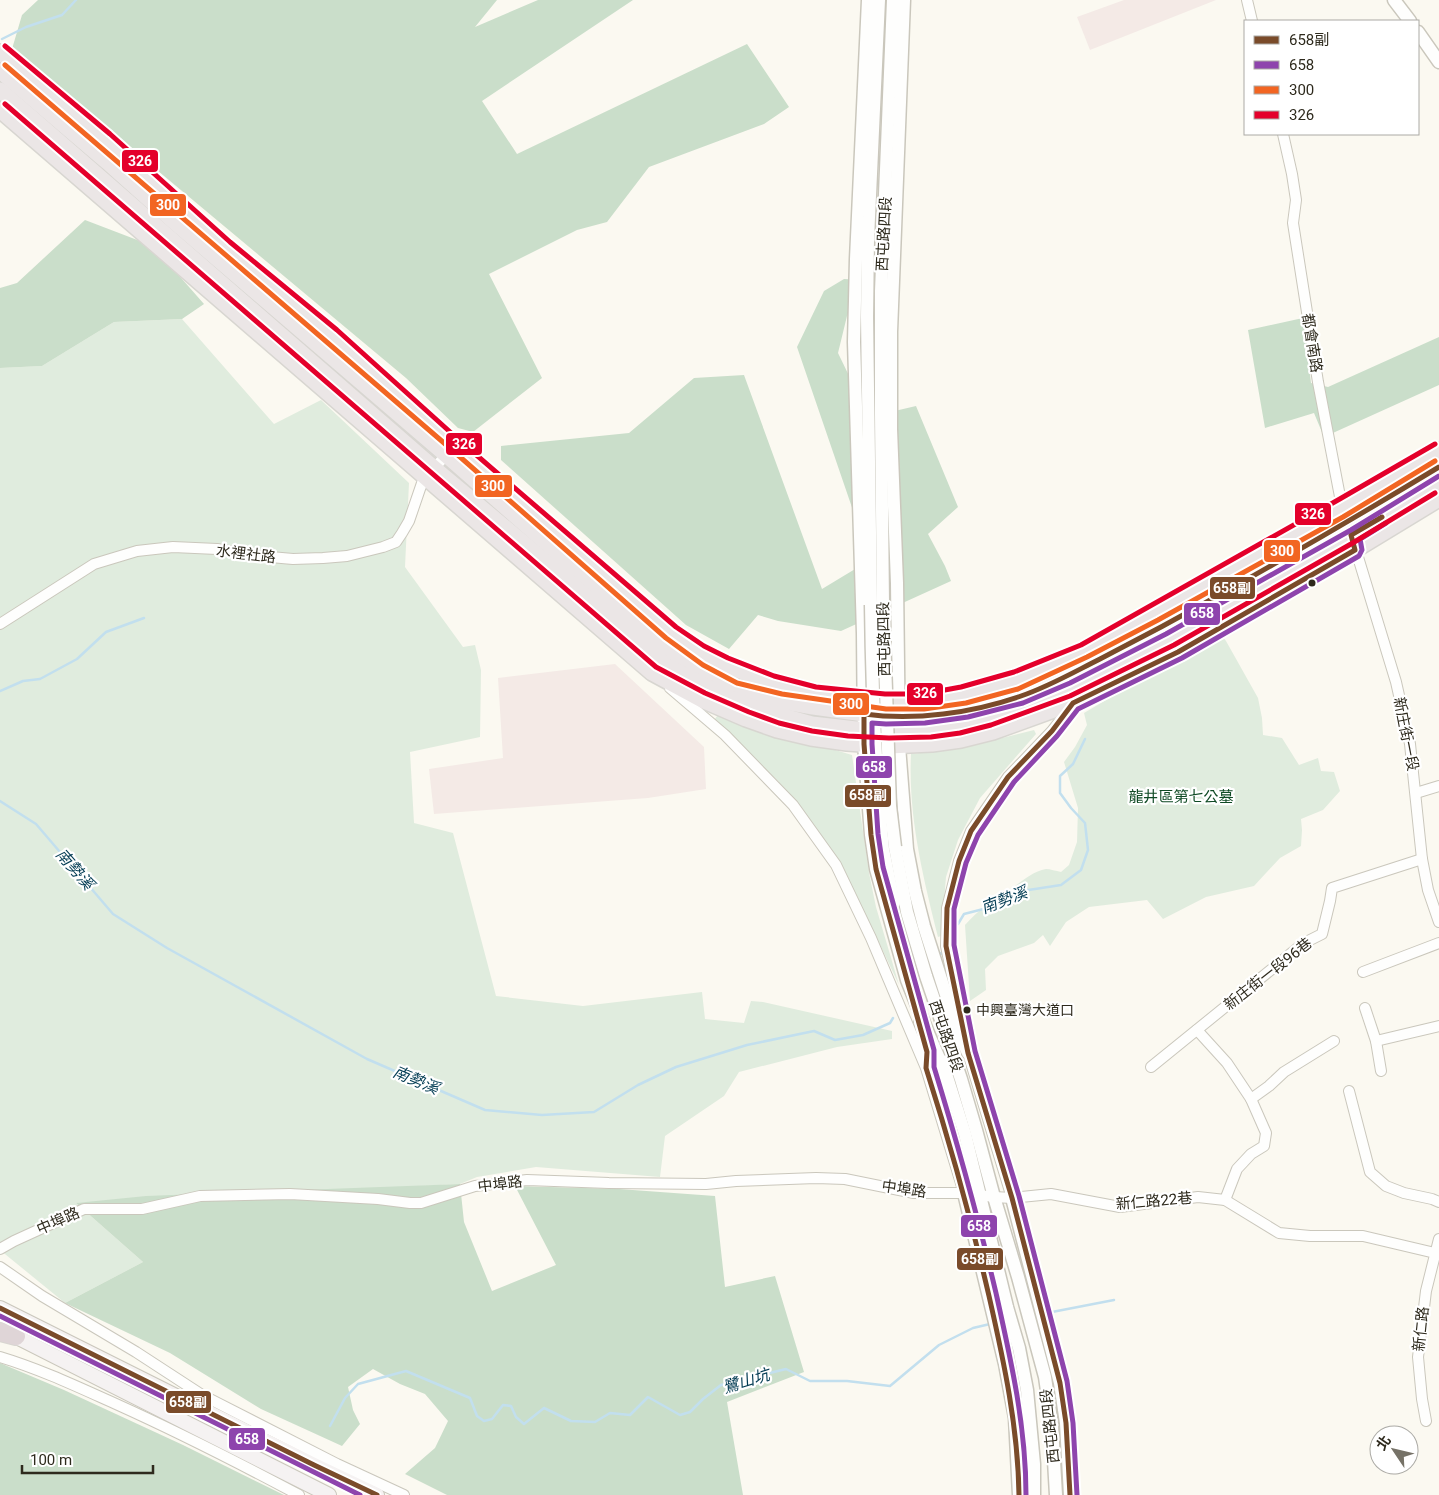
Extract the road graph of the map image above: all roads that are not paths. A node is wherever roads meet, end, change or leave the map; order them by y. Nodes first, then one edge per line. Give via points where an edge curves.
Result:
1 (868, 0) edge
2 (879, 0) edge
3 (892, 0) edge
4 (904, 0) edge
5 (1247, 0) edge
6 (1394, 0) edge
7 (1252, 20) edge
8 (1409, 20) edge
9 (1419, 33) edge
10 (0, 52) edge
11 (1439, 62) edge
12 (0, 71) edge
13 (0, 90) edge
14 (0, 110) edge
15 (1283, 135) edge
16 (867, 317) junction
17 (890, 332) junction
18 (881, 397) junction
19 (856, 399) junction
20 (1439, 450) edge
21 (450, 451) junction
22 (1439, 467) edge
23 (430, 474) junction
24 (1439, 484) edge
25 (1439, 499) edge
26 (1342, 506) junction
27 (1351, 536) junction
28 (877, 605) junction
29 (0, 624) edge
30 (652, 673) junction
31 (1100, 677) junction
32 (1073, 703) junction
33 (864, 707) junction
34 (899, 716) junction
35 (864, 737) junction
36 (899, 746) junction
37 (1439, 786) edge
38 (1416, 793) junction
39 (889, 848) junction
40 (1422, 859) junction
41 (1439, 922) edge
42 (1439, 944) edge
43 (1363, 972) dead end
44 (907, 980) junction
45 (1365, 1008) dead end
46 (1439, 1026) edge
47 (1197, 1030) junction
48 (1376, 1041) junction
49 (1334, 1042) dead end
50 (968, 1053) junction
51 (1151, 1067) dead end
52 (926, 1068) junction
53 (944, 1070) junction
54 (1381, 1071) dead end
55 (1349, 1091) dead end
56 (1251, 1099) junction
57 (964, 1193) junction
58 (980, 1195) junction
59 (994, 1198) junction
60 (1012, 1198) junction
61 (1225, 1200) junction
62 (1439, 1202) edge
63 (1439, 1239) edge
64 (0, 1249) edge
65 (1435, 1253) junction
66 (0, 1268) edge
67 (0, 1308) edge
68 (0, 1328) edge
69 (8, 1334) edge
70 (0, 1357) edge
71 (1426, 1421) dead end
72 (299, 1495) edge
73 (329, 1495) edge
74 (377, 1495) edge
75 (404, 1495) edge
76 (1019, 1495) edge
77 (1034, 1495) edge
78 (1056, 1495) edge
79 (1070, 1495) edge

1 - 19 street, 西屯路四段 via 855,288
2 - 16 street, 西屯路四段
3 - 18 street, 西屯路四段 via 881,292
4 - 17 street, 西屯路四段
5 - 7 street
6 - 8 street
9 - 11 street
10 - 21 main road via 225,248 332,336
12 - 21 main road via 173,222
13 - 23 main road
14 - 23 main road
15 - 26 street, 都會南路 via 1296,200 1293,223 1318,382
16 - 19 street
16 - 28 street, 西屯路四段
17 - 18 street
17 - 34 street, 西屯路四段
18 - 28 street, 西屯路四段
19 - 33 street, 西屯路四段
20 - 26 main road
21 - 23 street, 水裡社路
21 - 33 main road via 671,633 700,652 772,683
21 - 33 main road via 661,644 699,671 734,690 813,707
22 - 27 main road
23 - 29 street, 水裡社路 via 402,533 396,542 383,547 347,556 312,559 217,549 173,547 137,551 94,564
23 - 30 main road
23 - 35 main road via 525,544 667,666 755,708
24 - 27 main road
25 - 27 main road
26 - 27 street, 都會南路
26 - 34 main road via 1084,652 1016,679 924,701
27 - 31 main road via 1287,569
27 - 32 main road via 1178,652
27 - 34 main road via 1021,696 967,710
27 - 38 street, 新庄街一段 via 1396,682 1410,744
28 - 39 street, 西屯路四段, bridge via 890,806
30 - 35 main road via 702,700 777,730 811,738
30 - 52 street, 西屯路四段 via 725,735 793,806 836,865 879,955
31 - 32 street
31 - 34 main road via 1031,706 961,724
32 - 36 main road via 993,732
32 - 50 street, 西屯路四段 via 1008,777 971,831 959,861 947,908 946,946
33 - 34 main road via 886,717
33 - 35 street, 西屯路四段
34 - 35 main road
34 - 36 street, 西屯路四段
35 - 36 main road
35 - 44 street, 西屯路四段 via 876,869
36 - 50 street, 西屯路四段 via 907,849 915,891 958,1032
37 - 38 street
38 - 40 street, 新庄街一段
39 - 53 street, 西屯路四段 via 897,916
39 - 59 street, 西屯路四段 via 926,976 961,1079
40 - 41 street, 新庄街一段
40 - 47 street, 新庄街一段96巷 via 1332,888 1322,934 1304,944
42 - 43 street
44 - 52 street via 926,1052
44 - 53 street, 西屯路四段
45 - 48 street
46 - 48 street
47 - 51 street, 新庄街一段96巷
47 - 56 street via 1227,1063
48 - 54 street
49 - 56 street via 1284,1072
50 - 60 street, 西屯路四段
52 - 57 street, 西屯路四段
53 - 58 street, 西屯路四段
55 - 62 street via 1370,1172 1386,1186
56 - 61 street via 1266,1133 1264,1146 1237,1169
57 - 58 street, 中埠路
57 - 64 street, 中埠路 via 914,1193 845,1179 807,1178 698,1184 527,1180 474,1186 421,1203 290,1194 200,1196 142,1208 84,1209
57 - 76 street, 西屯路四段 via 1014,1409
58 - 59 street, 中埠路
58 - 77 street, 西屯路四段 via 1027,1390
59 - 60 street, 中埠路
59 - 78 street, 西屯路四段 via 1045,1377
60 - 61 street, 新仁路22巷 via 1051,1194 1120,1207 1198,1197
60 - 79 street, 西屯路四段 via 1060,1383
61 - 65 street, 新仁路22巷 via 1279,1233 1363,1236
63 - 65 street, 新仁路
65 - 71 street, 新仁路 via 1426,1291 1418,1357
66 - 75 street via 202,1395
67 - 74 main road
68 - 69 main road
69 - 73 main road
70 - 72 street via 153,1420

